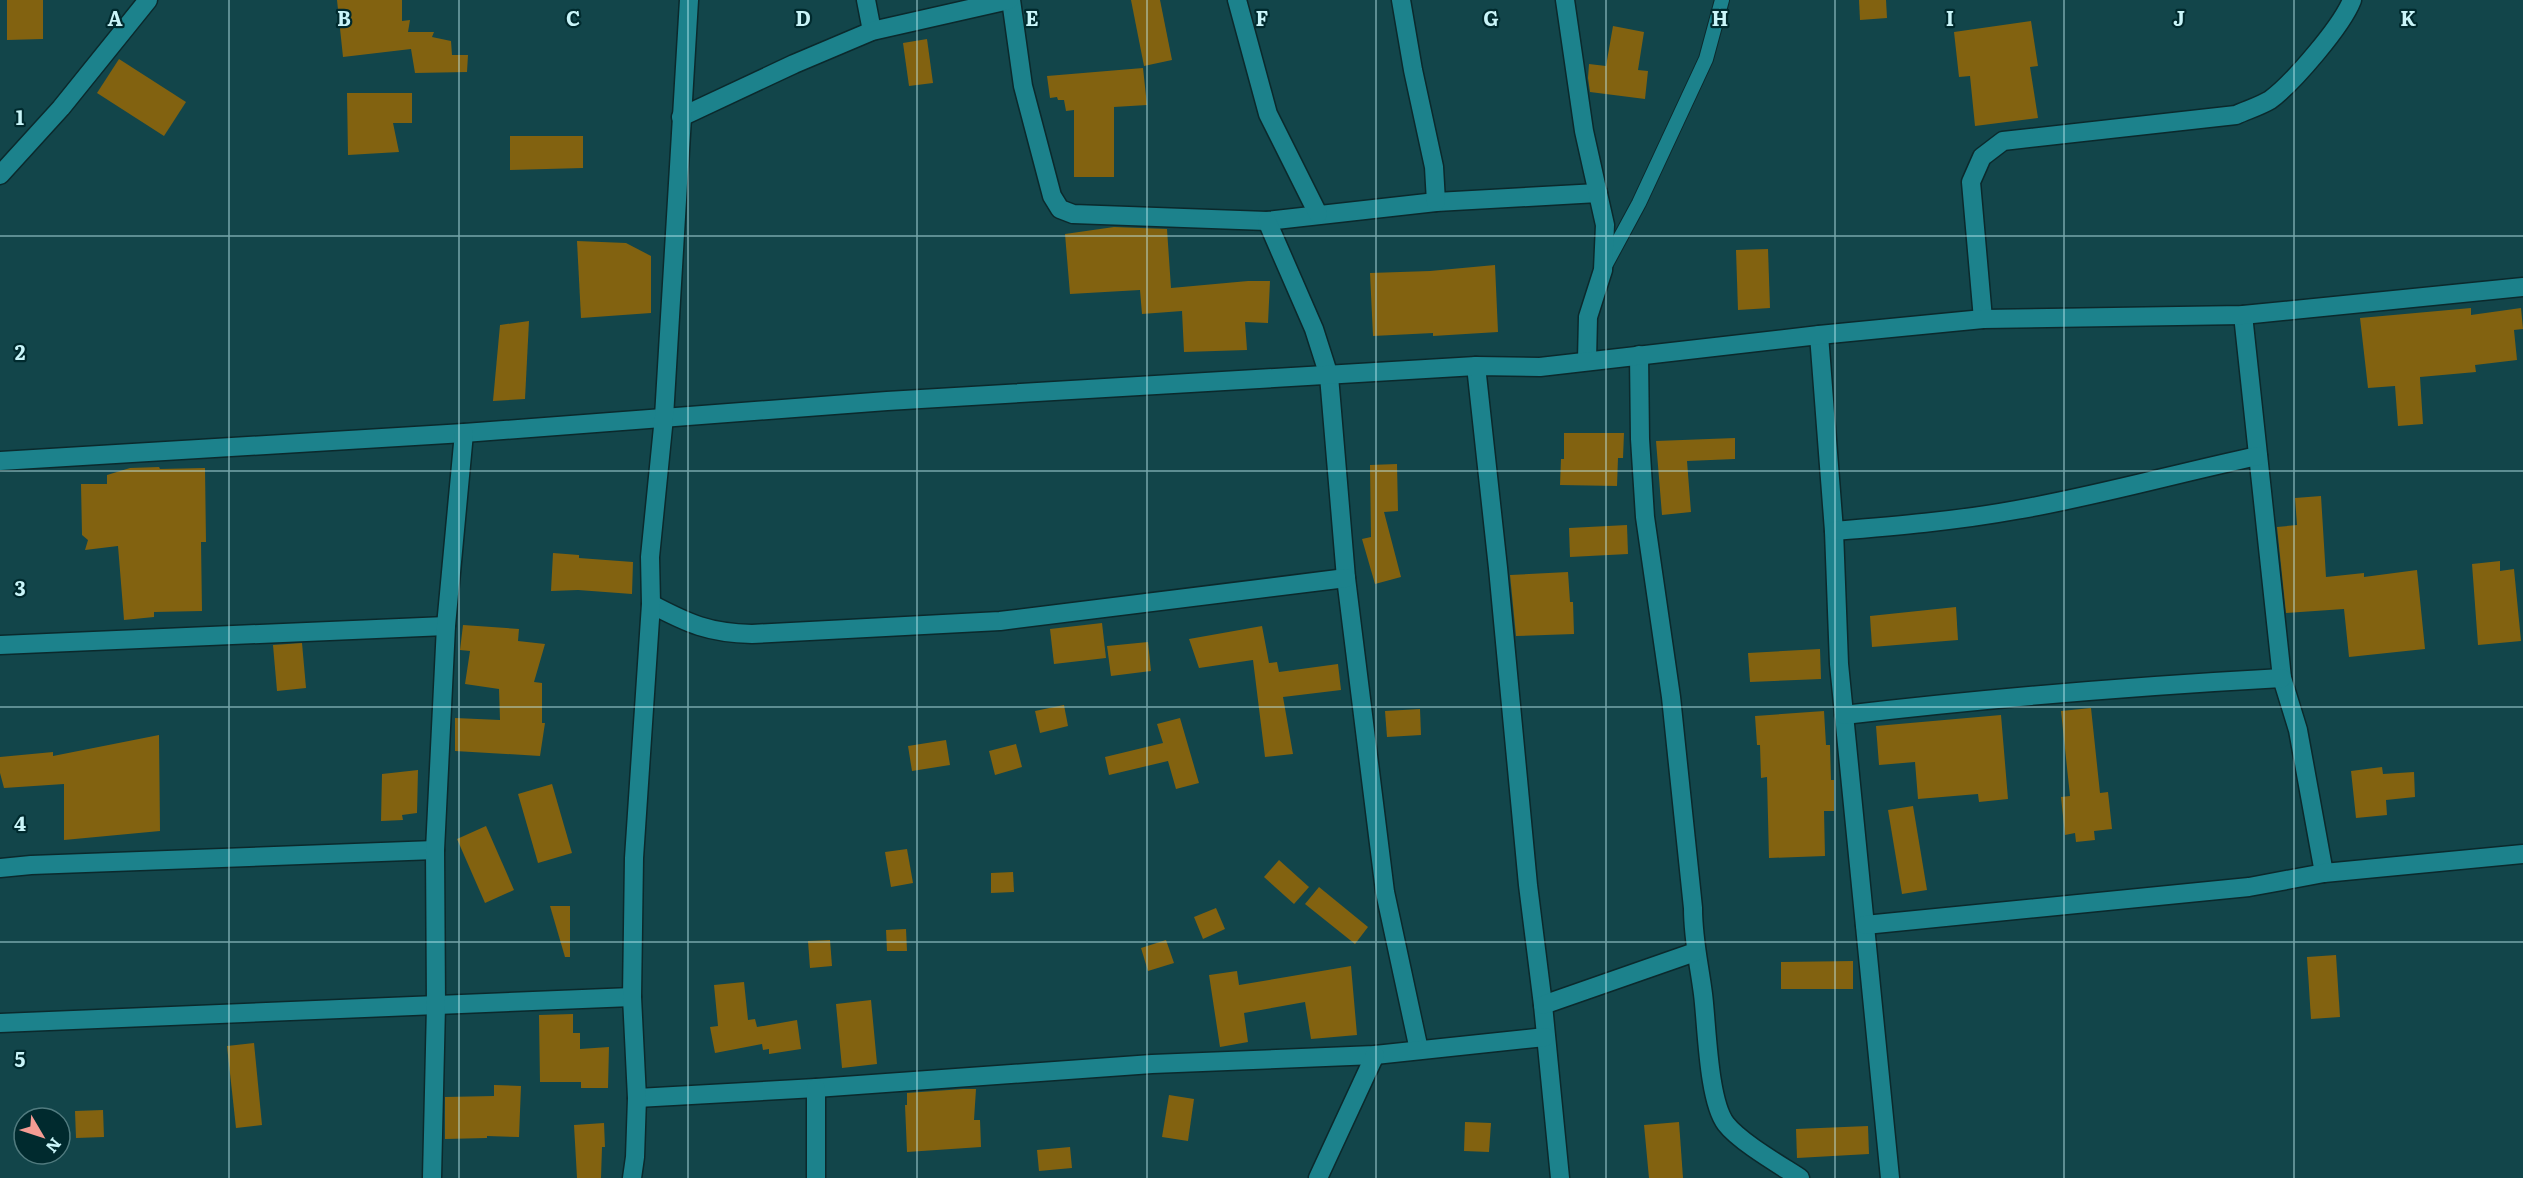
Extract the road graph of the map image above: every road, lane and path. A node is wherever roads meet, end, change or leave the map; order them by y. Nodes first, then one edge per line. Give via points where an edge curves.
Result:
1 (148, 0) edge
2 (689, 0) edge
3 (867, 0) edge
4 (1010, 0) edge
5 (1237, 0) edge
6 (1401, 0) edge
7 (1564, 0) edge
8 (1722, 0) edge
9 (2352, 0) edge
10 (872, 31) junction
11 (681, 117) junction
12 (0, 175) edge
13 (1598, 193) junction
14 (1436, 202) junction
15 (1318, 214) junction
16 (1267, 221) junction
17 (1603, 270) junction
18 (2523, 287) edge
19 (2243, 315) junction
20 (1983, 319) junction
21 (1819, 335) junction
22 (1639, 355) junction
23 (1587, 360) junction
24 (1476, 366) junction
25 (1329, 376) junction
26 (664, 417) junction
27 (464, 433) junction
28 (2258, 456) junction
29 (0, 461) edge
30 (1834, 531) junction
31 (1346, 578) junction
32 (651, 604) junction
33 (446, 626) junction
34 (0, 645) edge
35 (2282, 678) junction
36 (1844, 715) junction
37 (435, 850) junction
38 (2523, 854) edge
39 (0, 868) edge
40 (2324, 873) junction
41 (1865, 925) junction
42 (1695, 952) junction
43 (632, 997) junction
44 (436, 1005) junction
45 (1544, 1005) junction
46 (0, 1023) edge
47 (1545, 1037) junction
48 (1419, 1050) junction
49 (1375, 1055) junction
50 (816, 1088) junction
51 (637, 1098) junction
52 (432, 1178) edge
53 (632, 1178) edge
54 (816, 1178) edge
55 (1318, 1178) edge
56 (1560, 1178) edge
57 (1800, 1178) edge
58 (1890, 1178) edge

1 - 12 street via 61,108
2 - 11 street
3 - 10 street
4 - 10 street
4 - 16 street via 1023,86 1052,196 1060,209 1073,214
5 - 15 street via 1268,114
6 - 14 street via 1431,148
7 - 13 street via 1584,131
8 - 17 lane via 1706,59
9 - 20 street via 2310,60 2270,100 2236,116 2003,141 1982,157 1971,182
10 - 11 street
11 - 26 street
13 - 14 street
13 - 17 street via 1605,225
14 - 15 street
15 - 16 street
16 - 25 street via 1314,329
17 - 23 street via 1588,317
18 - 19 street
19 - 20 street
19 - 28 street
20 - 21 street
21 - 22 street
21 - 30 street
22 - 23 street
22 - 42 street via 1645,517 1671,697
23 - 24 street via 1540,367
24 - 25 street
24 - 45 street via 1528,885
25 - 26 street
25 - 31 street
26 - 27 street
26 - 32 street via 650,557
27 - 29 street
27 - 33 street
28 - 30 street via 2016,510
28 - 35 street
30 - 36 street
31 - 32 street via 1000,621 752,634 721,633 690,625
31 - 48 street via 1385,892
32 - 43 street via 634,858
33 - 34 street
33 - 37 street
35 - 36 street via 1972,700
35 - 40 street via 2298,730
36 - 41 street
37 - 39 street
37 - 44 street
38 - 40 street
40 - 41 street via 2249,886
41 - 58 street
42 - 45 street
42 - 57 street via 1710,1073 1725,1124
43 - 44 street
43 - 51 street
44 - 46 street
44 - 52 street
45 - 47 street
47 - 48 street
47 - 56 street
48 - 49 street
49 - 50 street via 1152,1064
49 - 55 street
50 - 51 street
50 - 54 street
51 - 53 street

